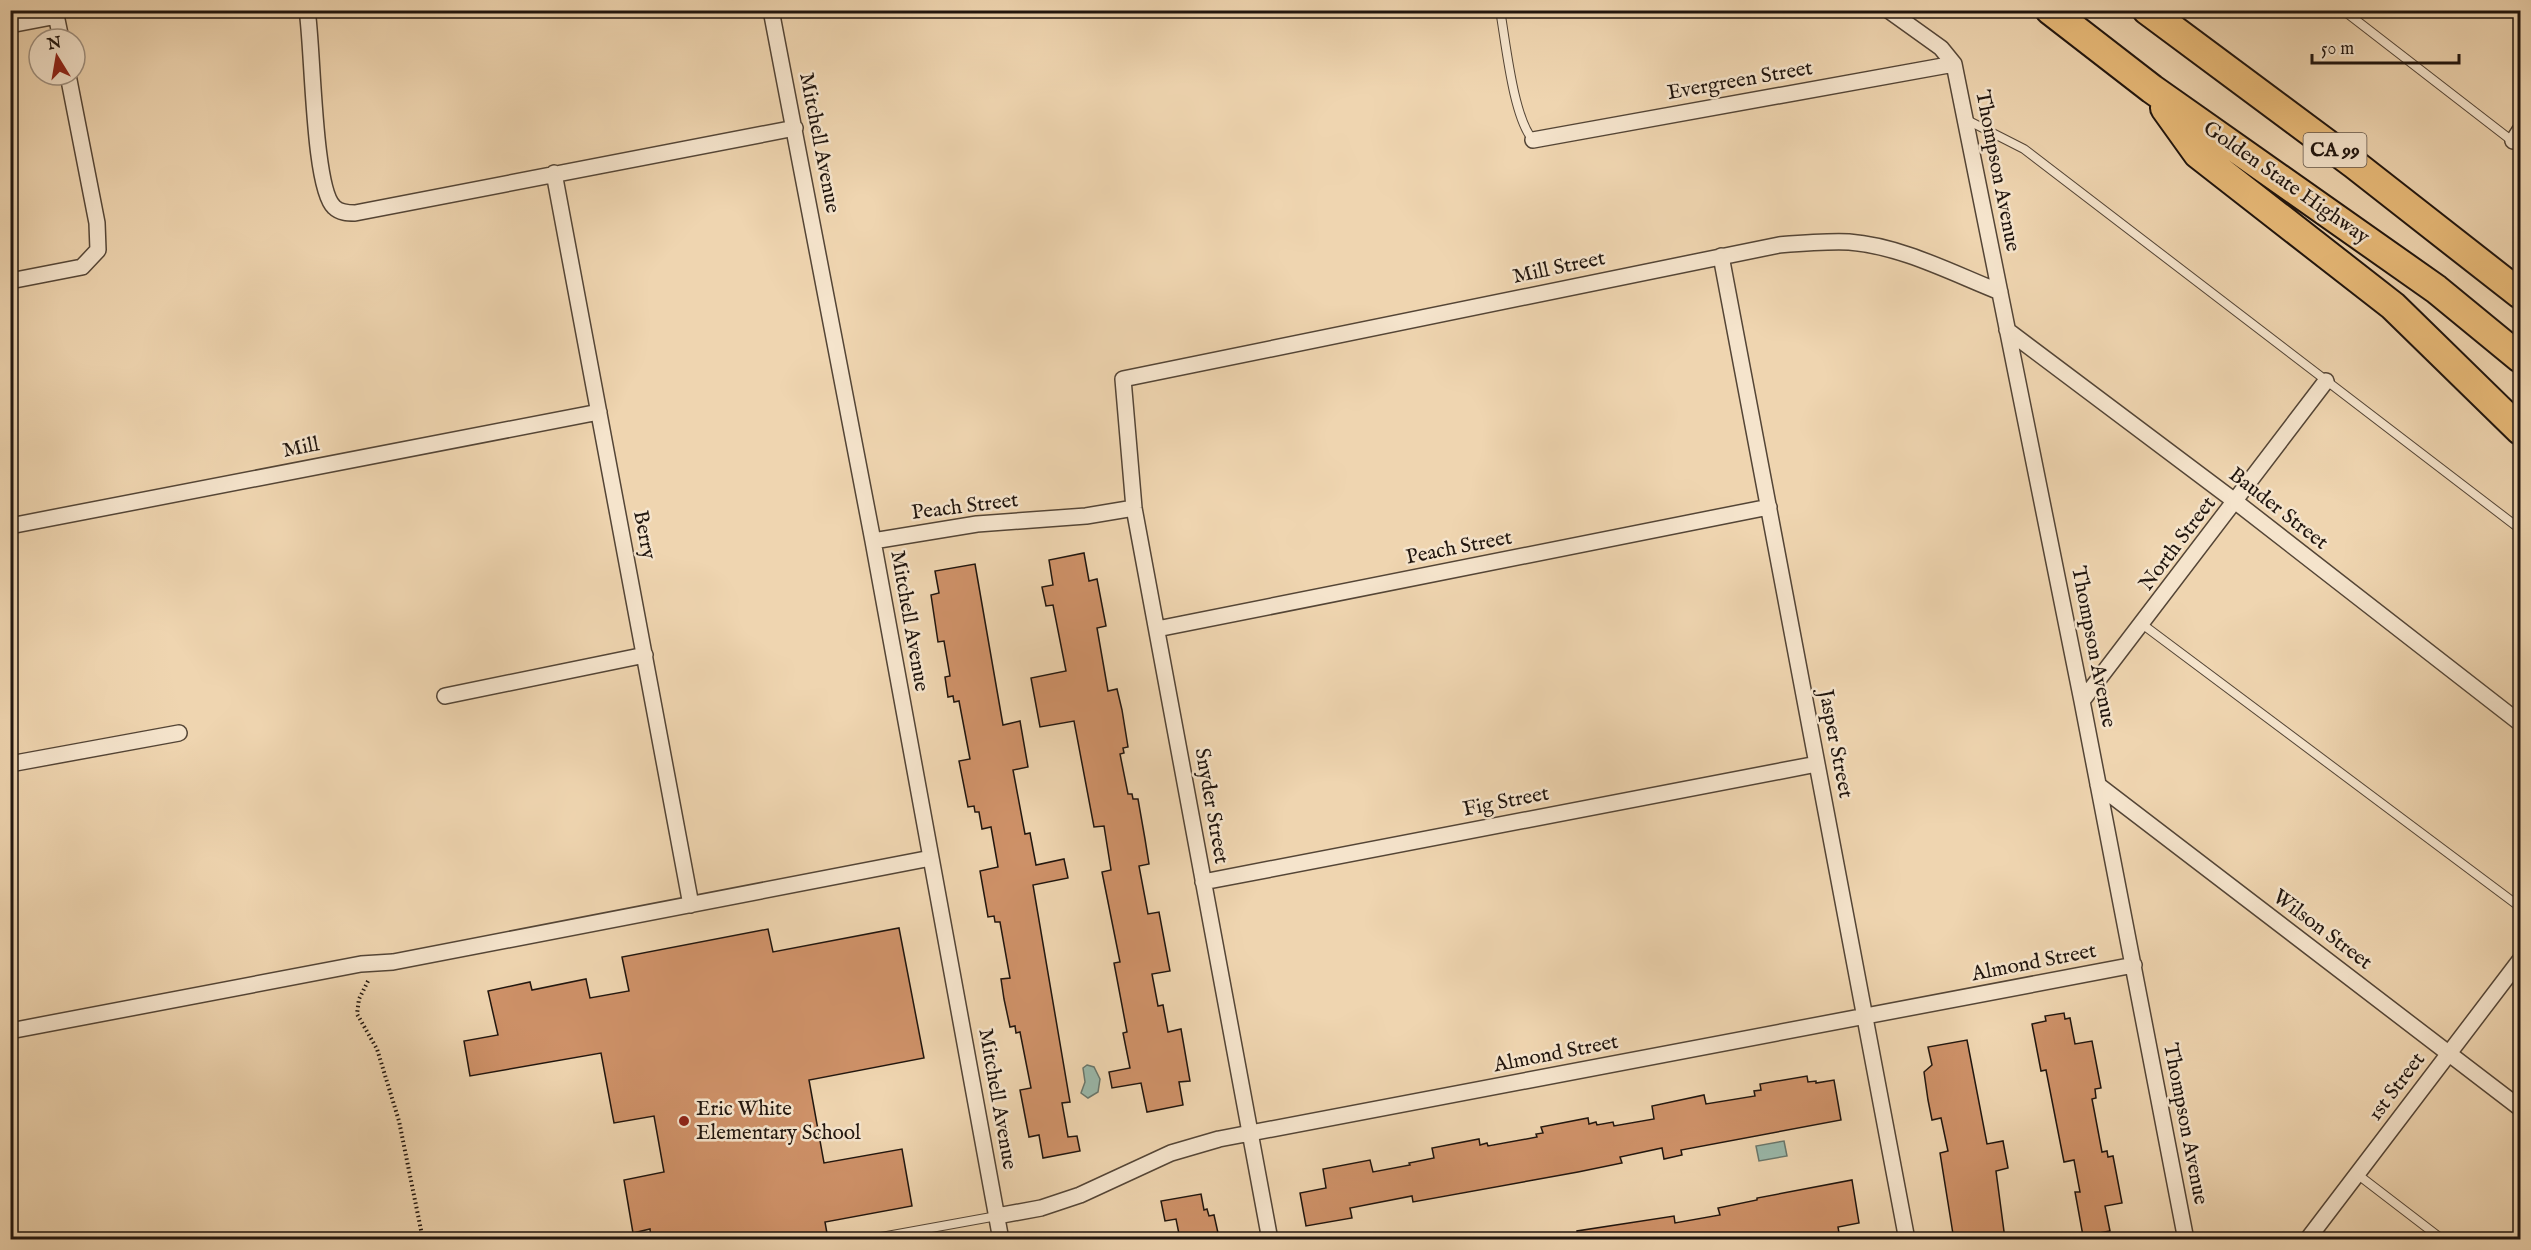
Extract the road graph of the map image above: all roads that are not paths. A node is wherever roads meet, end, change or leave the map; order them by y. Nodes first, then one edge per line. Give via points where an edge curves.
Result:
1 (307, 10) edge
2 (771, 10) edge
3 (1500, 10) edge
4 (1888, 10) edge
5 (2050, 10) edge
6 (2147, 10) edge
7 (2343, 10) edge
8 (56, 13) edge
9 (10, 25) edge
10 (1954, 64) junction
11 (70, 87) edge
12 (2152, 89) junction
13 (1967, 120) junction
14 (795, 128) junction
15 (2518, 139) edge
16 (1533, 140) joint
17 (2354, 164) junction
18 (554, 173) junction
19 (1721, 256) junction
20 (2520, 274) edge
21 (10, 281) edge
22 (2000, 292) junction
23 (2520, 294) edge
24 (2007, 330) junction
25 (2520, 358) edge
26 (1123, 379) joint
27 (2326, 381) junction
28 (599, 412) junction
29 (2520, 430) edge
30 (2236, 502) junction
31 (1769, 507) junction
32 (1134, 508) junction
33 (10, 526) edge
34 (2520, 529) edge
35 (873, 542) junction
36 (2142, 624) junction
37 (1157, 629) junction
38 (645, 655) junction
39 (445, 696) dead end
40 (2082, 701) junction
41 (2520, 723) edge
42 (179, 732) dead end
43 (1817, 764) junction
44 (10, 765) edge
45 (2098, 785) junction
46 (931, 858) junction
47 (1203, 882) junction
48 (691, 905) junction
49 (2520, 908) edge
50 (2520, 960) edge
51 (2133, 965) junction
52 (1865, 1017) junction
53 (10, 1031) edge
54 (2449, 1054) junction
55 (2520, 1108) edge
56 (1251, 1133) junction
57 (2357, 1174) junction
58 (997, 1216) junction
59 (865, 1239) edge
60 (1001, 1239) edge
61 (1270, 1239) edge
62 (1907, 1239) edge
63 (2186, 1239) edge
64 (2307, 1239) edge
65 (2443, 1239) edge

1 - 18 street via 318,154 334,208 356,213
2 - 14 street, Mitchell Avenue
3 - 16 lane via 1518,104 1525,131
4 - 10 street via 1941,48
5 - 12 highway, Golden State Highway / CA 99
6 - 17 highway, CA 99
7 - 15 lane
8 - 9 street
10 - 13 street, Thompson Avenue
10 - 16 street, Evergreen Street
11 - 21 street via 97,223 98,250 82,267
12 - 25 highway, Golden State Highway / CA 99 via 2436,289
12 - 29 highway via 2198,154 2393,306
13 - 22 street, Thompson Avenue
13 - 27 lane via 2024,148
14 - 18 street
14 - 35 street, Mitchell Avenue
17 - 20 highway
17 - 23 highway, CA 99
18 - 28 street, Berry
19 - 22 street, Mill Street via 1779,245 1851,243 1920,260
19 - 26 street, Mill Street
19 - 31 street, Jasper Street
22 - 24 street, Thompson Avenue
24 - 30 street, Bauder Street
24 - 40 street, Thompson Avenue
26 - 32 street, Snyder Street
27 - 30 street, North Street
27 - 34 lane
28 - 33 street, Mill
28 - 38 street, Berry
30 - 36 street, North Street
30 - 41 street, Bauder Street
31 - 37 street, Peach Street
31 - 43 street, Jasper Street
32 - 35 street, Peach Street via 1086,516 977,524
32 - 37 street, Snyder Street
35 - 46 street, Mitchell Avenue
36 - 40 street, North Street
36 - 49 lane
37 - 47 street, Snyder Street
38 - 39 street
38 - 48 street, Berry
40 - 45 street, Thompson Avenue
42 - 44 street
43 - 47 street, Fig Street
43 - 52 street, Jasper Street
45 - 51 street, Thompson Avenue
45 - 54 street, Wilson Street
46 - 48 street
46 - 58 street, Mitchell Avenue
47 - 56 street, Snyder Street
48 - 53 street
50 - 54 street, 1st Street
51 - 52 street, Almond Street
51 - 63 street, Thompson Avenue
52 - 56 street, Almond Street
52 - 62 street, Jasper Street
54 - 55 street, Wilson Street
54 - 57 street, 1st Street
56 - 58 street, Almond Street via 1171,1153 1080,1195 1041,1208
56 - 61 street, Snyder Street
57 - 64 street, 1st Street
57 - 65 lane
58 - 59 lane
58 - 60 street, Mitchell Avenue

